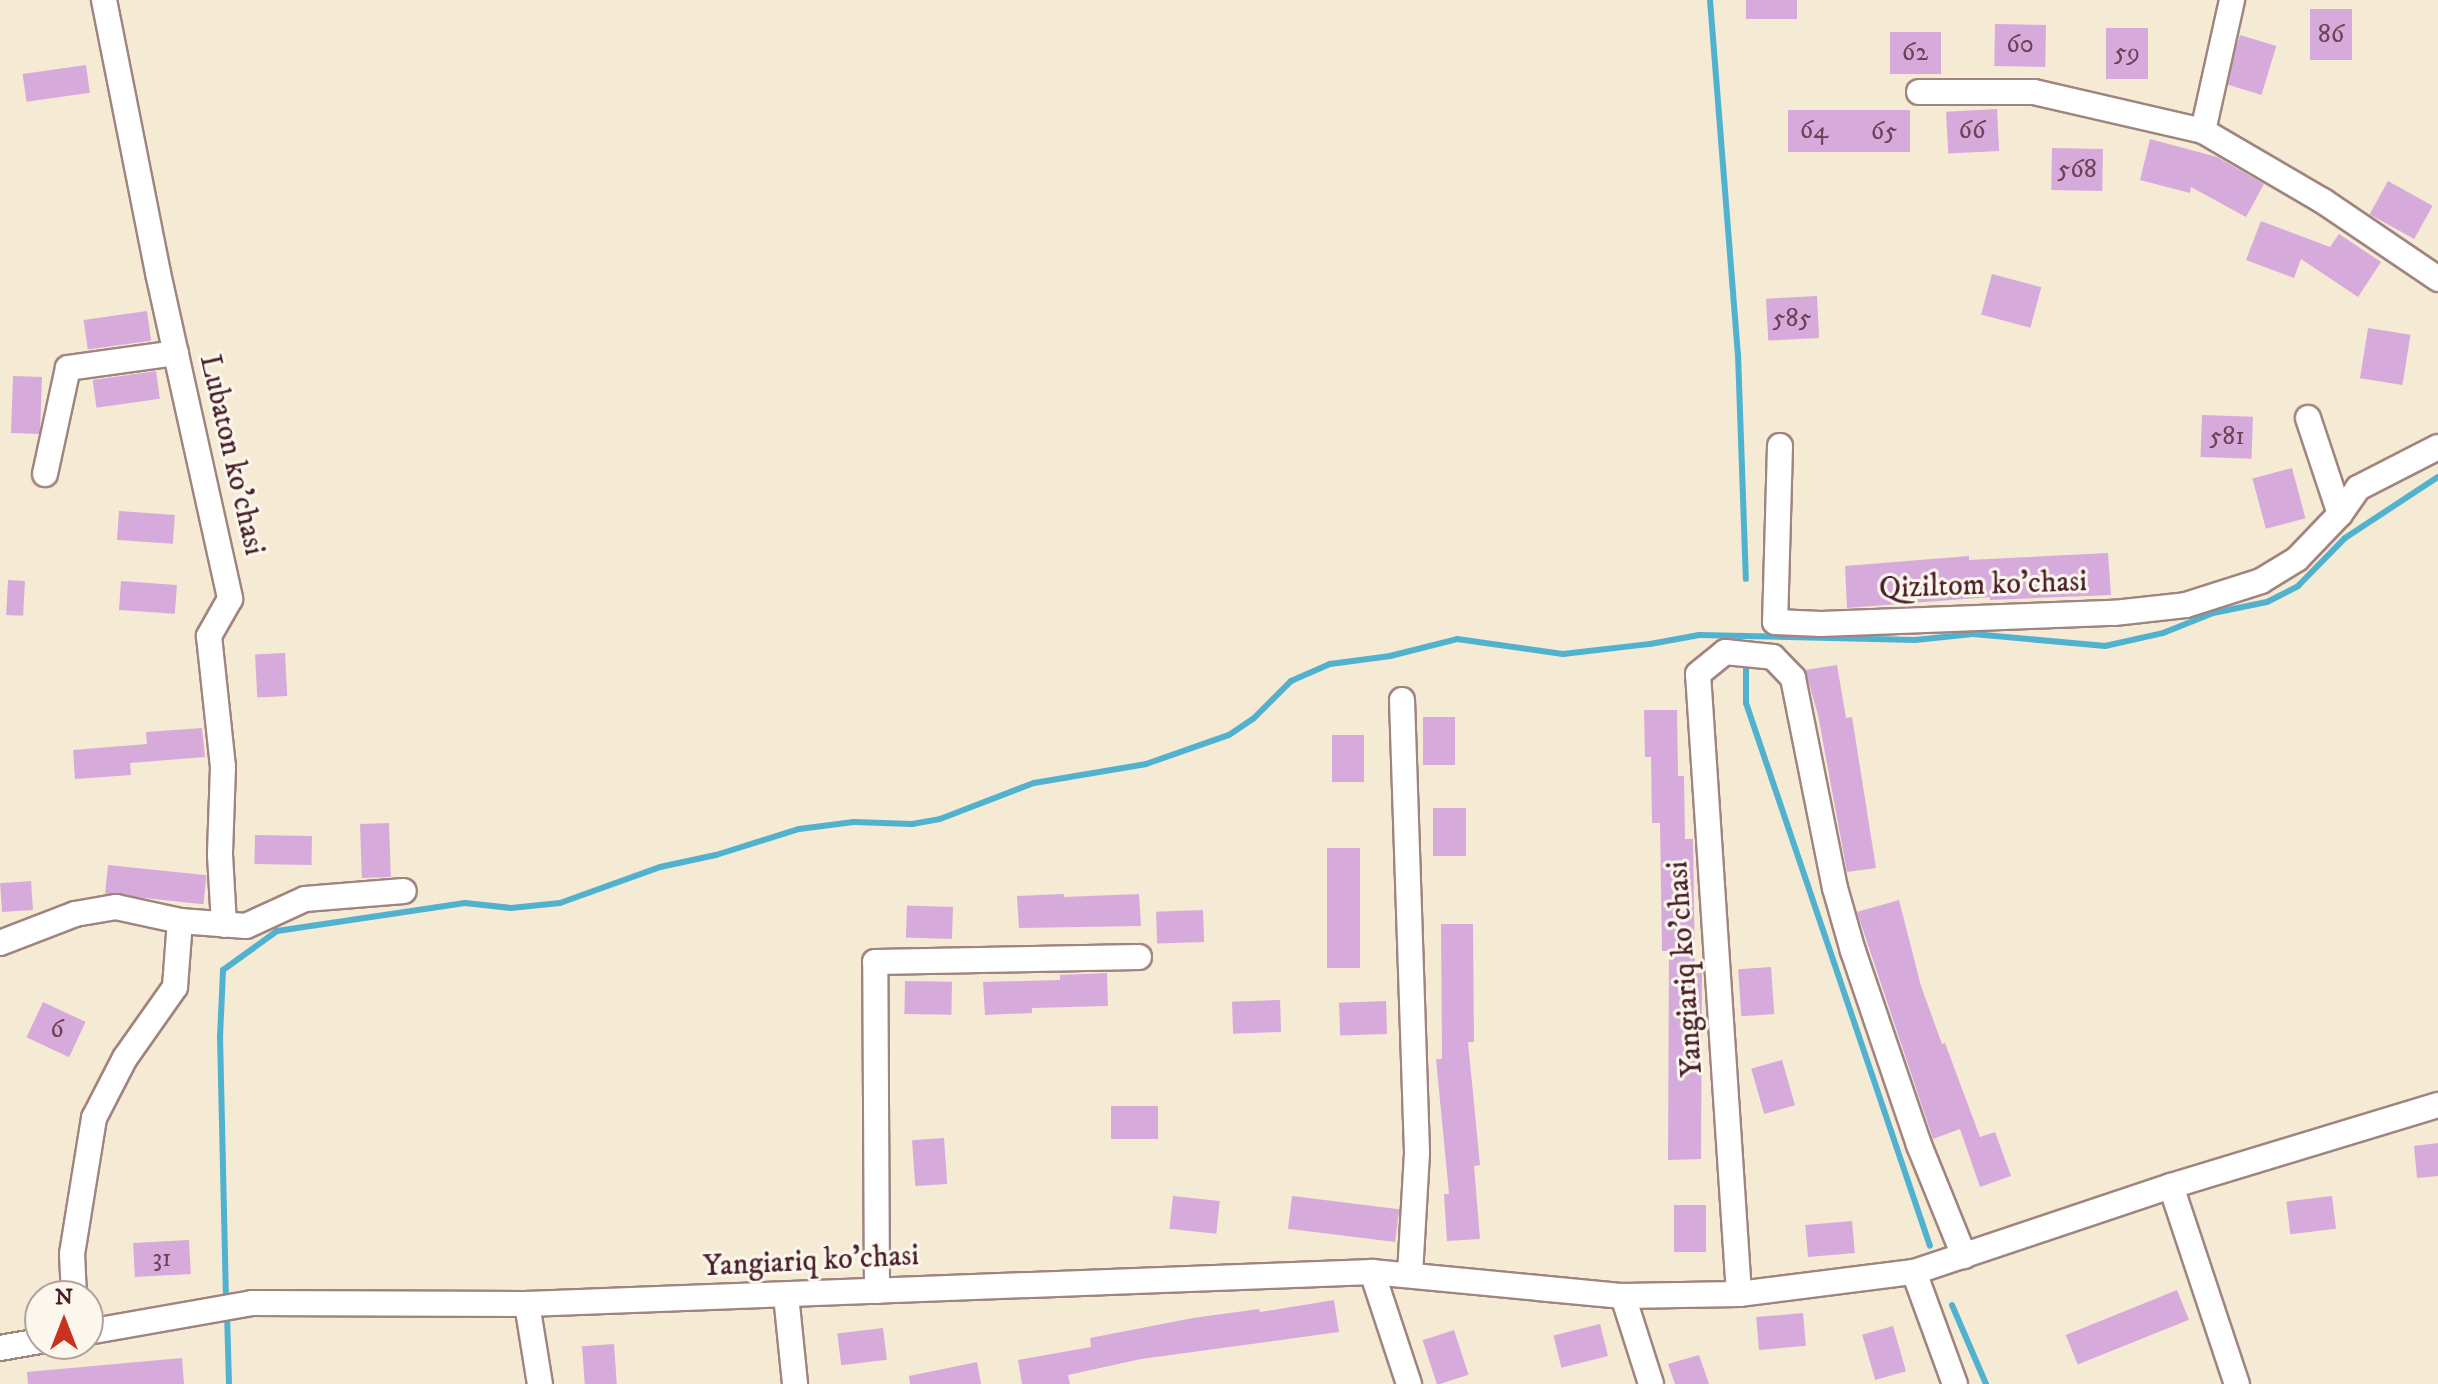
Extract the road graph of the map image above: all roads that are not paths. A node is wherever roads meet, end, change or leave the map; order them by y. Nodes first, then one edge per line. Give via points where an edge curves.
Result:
1 (104, 0) edge
2 (2232, 0) edge
3 (1919, 92) dead end
4 (2203, 131) junction
5 (2438, 279) edge
6 (176, 353) junction
7 (2308, 418) dead end
8 (1780, 446) dead end
9 (2438, 447) edge
10 (45, 474) dead end
11 (2340, 514) junction
12 (1402, 700) dead end
13 (404, 891) dead end
14 (180, 921) junction
15 (224, 925) junction
16 (0, 943) edge
17 (1139, 957) dead end
18 (2438, 1105) edge
19 (2171, 1186) junction
20 (1964, 1256) junction
21 (1372, 1272) junction
22 (1914, 1272) junction
23 (1410, 1274) junction
24 (73, 1280) edge
25 (877, 1291) junction
26 (1739, 1294) junction
27 (786, 1295) junction
28 (1623, 1296) junction
29 (527, 1304) junction
30 (104, 1329) edge
31 (24, 1344) edge
32 (0, 1348) edge
33 (540, 1384) edge
34 (795, 1384) edge
35 (1409, 1384) edge
36 (1651, 1384) edge
37 (1955, 1384) edge
38 (2237, 1384) edge

1 - 6 street, Lubaton ko'chasi
2 - 4 street
3 - 4 street via 2034,92
4 - 5 street via 2323,201
6 - 10 street via 68,368
6 - 15 street, Lubaton ko'chasi via 230,599 209,636 223,767
7 - 11 street
8 - 11 street, Qiziltom ko'chasi via 1775,622 1987,619 2186,605 2261,581 2297,559
9 - 11 street, Qiziltom ko'chasi via 2358,488
12 - 23 street via 1417,1153
13 - 15 street via 305,899 246,926
14 - 15 street
14 - 16 street via 116,907 75,914
14 - 24 street via 175,987 125,1058 94,1118 72,1254
17 - 25 street via 875,962
18 - 19 street
19 - 20 street
19 - 38 street
20 - 22 street, Yangiariq ko'chasi
20 - 26 street, Yangiariq ko'chasi via 1919,1145 1853,951 1835,888 1793,678 1773,657 1725,652 1698,674
21 - 23 street, Yangiariq ko'chasi
21 - 25 street, Yangiariq ko'chasi
21 - 35 street
22 - 26 street, Yangiariq ko'chasi
22 - 37 street
23 - 28 street, Yangiariq ko'chasi
25 - 27 street, Yangiariq ko'chasi
26 - 28 street, Yangiariq ko'chasi
27 - 29 street, Yangiariq ko'chasi
27 - 34 street
28 - 36 street
29 - 30 street, Yangiariq ko'chasi via 252,1303
29 - 33 street
31 - 32 street

